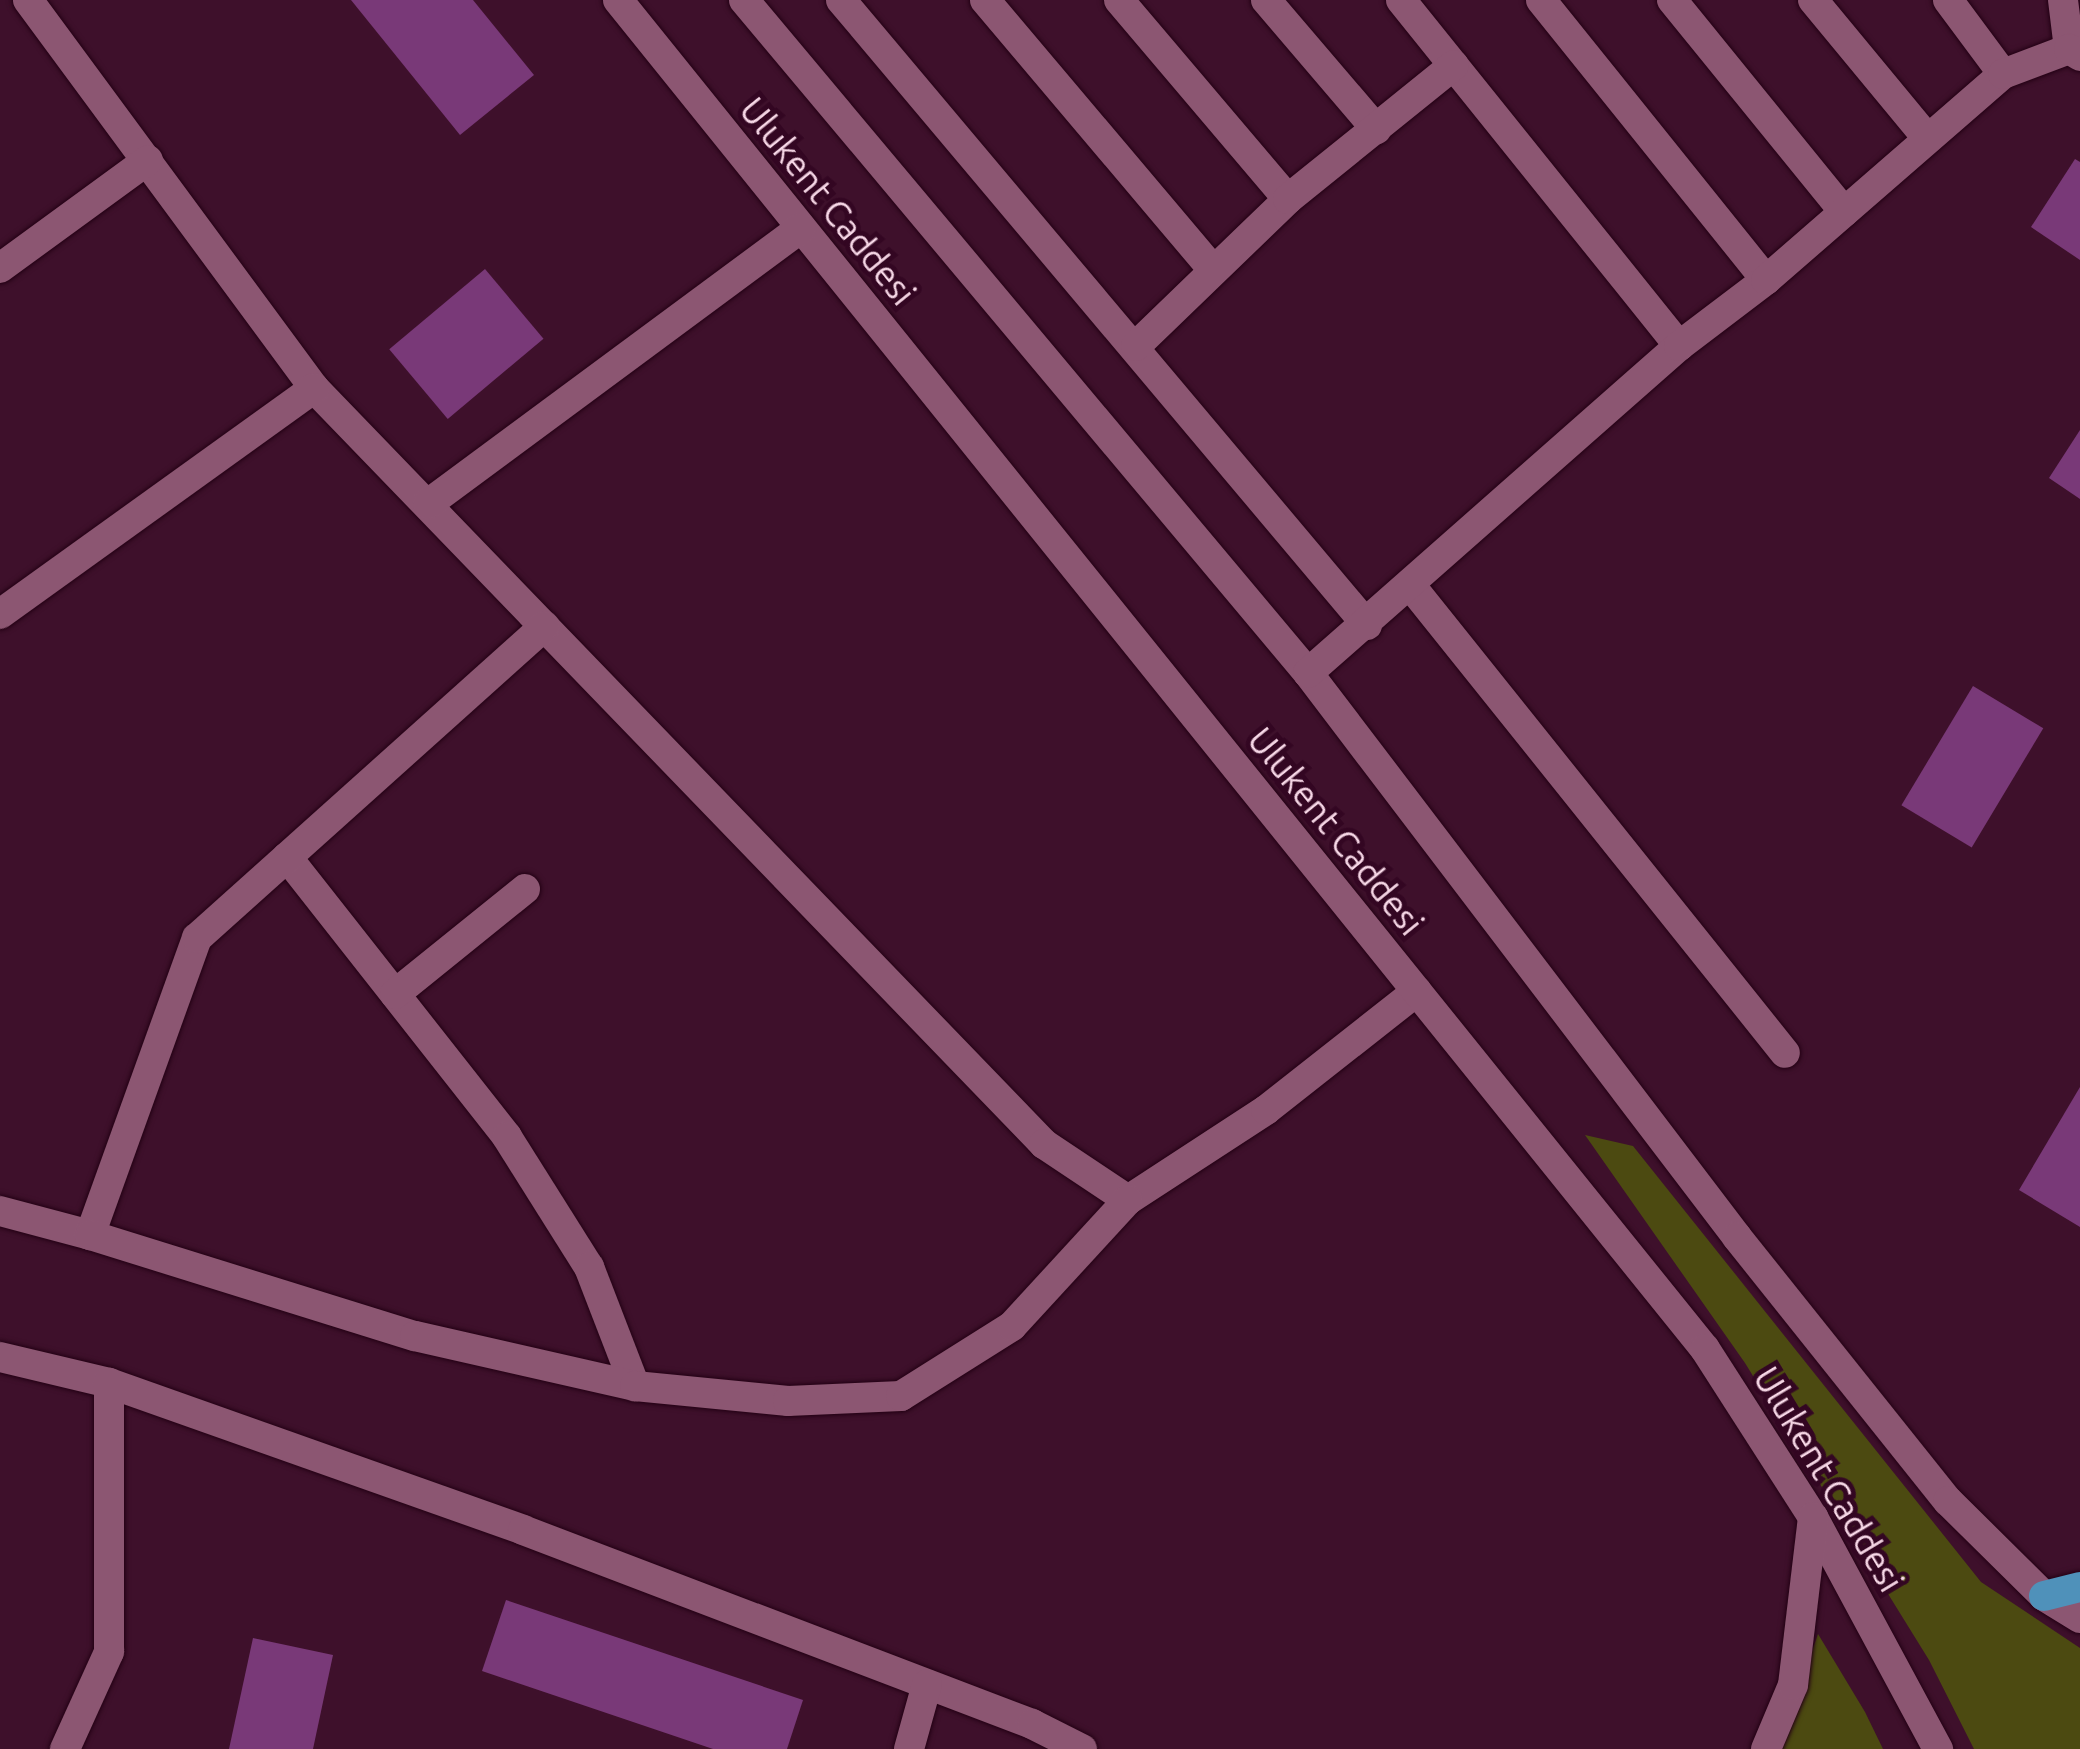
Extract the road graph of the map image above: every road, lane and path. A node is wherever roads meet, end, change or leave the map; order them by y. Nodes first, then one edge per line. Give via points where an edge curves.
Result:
1 (28, 0) edge
2 (618, 0) edge
3 (744, 0) edge
4 (841, 0) edge
5 (985, 0) edge
6 (1119, 0) edge
7 (1266, 0) edge
8 (1401, 0) edge
9 (1541, 0) edge
10 (1672, 0) edge
11 (1813, 0) edge
12 (1948, 0) edge
13 (2063, 0) edge
14 (2075, 52) edge
15 (1454, 65) junction
16 (2003, 74) junction
17 (1376, 130) junction
18 (1928, 139) junction
19 (148, 160) junction
20 (1288, 199) junction
21 (1844, 212) junction
22 (801, 228) junction
23 (0, 268) edge
24 (1212, 269) junction
25 (1766, 280) junction
26 (1136, 346) junction
27 (1679, 346) junction
28 (314, 388) junction
29 (428, 504) junction
30 (1410, 586) junction
31 (0, 614) edge
32 (1367, 625) junction
33 (545, 626) junction
34 (1308, 673) junction
35 (287, 857) junction
36 (525, 889) dead end
37 (1417, 992) junction
38 (395, 994) junction
39 (1785, 1053) dead end
40 (1128, 1200) junction
41 (0, 1211) edge
42 (90, 1235) junction
43 (0, 1356) edge
44 (109, 1383) junction
45 (635, 1386) junction
46 (1813, 1516) junction
47 (2080, 1588) edge
48 (2044, 1596) junction
49 (2080, 1618) edge
50 (927, 1684) junction
51 (65, 1749) edge
52 (910, 1749) edge
53 (1082, 1749) edge
54 (1766, 1749) edge
55 (1938, 1749) edge

1 - 19 street
2 - 22 street, Ulukent Caddesi
3 - 34 street
4 - 26 street
5 - 24 street
6 - 20 street
7 - 17 street
8 - 15 street
9 - 25 street
10 - 21 street
11 - 18 street
12 - 16 street
13 - 14 street
14 - 16 street
15 - 17 street
15 - 27 street
16 - 18 street
17 - 20 street
18 - 21 street
19 - 23 street
19 - 28 street
20 - 24 street
21 - 25 street
22 - 29 street
22 - 37 street, Ulukent Caddesi
24 - 26 street
25 - 27 street
26 - 32 street
27 - 30 street
28 - 29 street
28 - 31 street
29 - 33 street
30 - 32 street
30 - 39 street
32 - 34 street
33 - 35 street
33 - 40 street via 1044,1144
34 - 48 street via 1824,1346 1948,1501
35 - 38 street
35 - 42 street via 196,938
36 - 38 street
37 - 40 street via 1266,1110
37 - 46 street, Ulukent Caddesi via 1705,1349
38 - 45 street via 507,1137 589,1267
40 - 45 street via 1012,1326 901,1396 788,1401
41 - 42 street
42 - 45 street via 415,1336
43 - 44 street
44 - 50 street via 523,1530
44 - 51 street via 109,1652
46 - 54 street via 1793,1685
46 - 55 street, Ulukent Caddesi
47 - 48 main road
48 - 49 street
50 - 52 street
50 - 53 street

